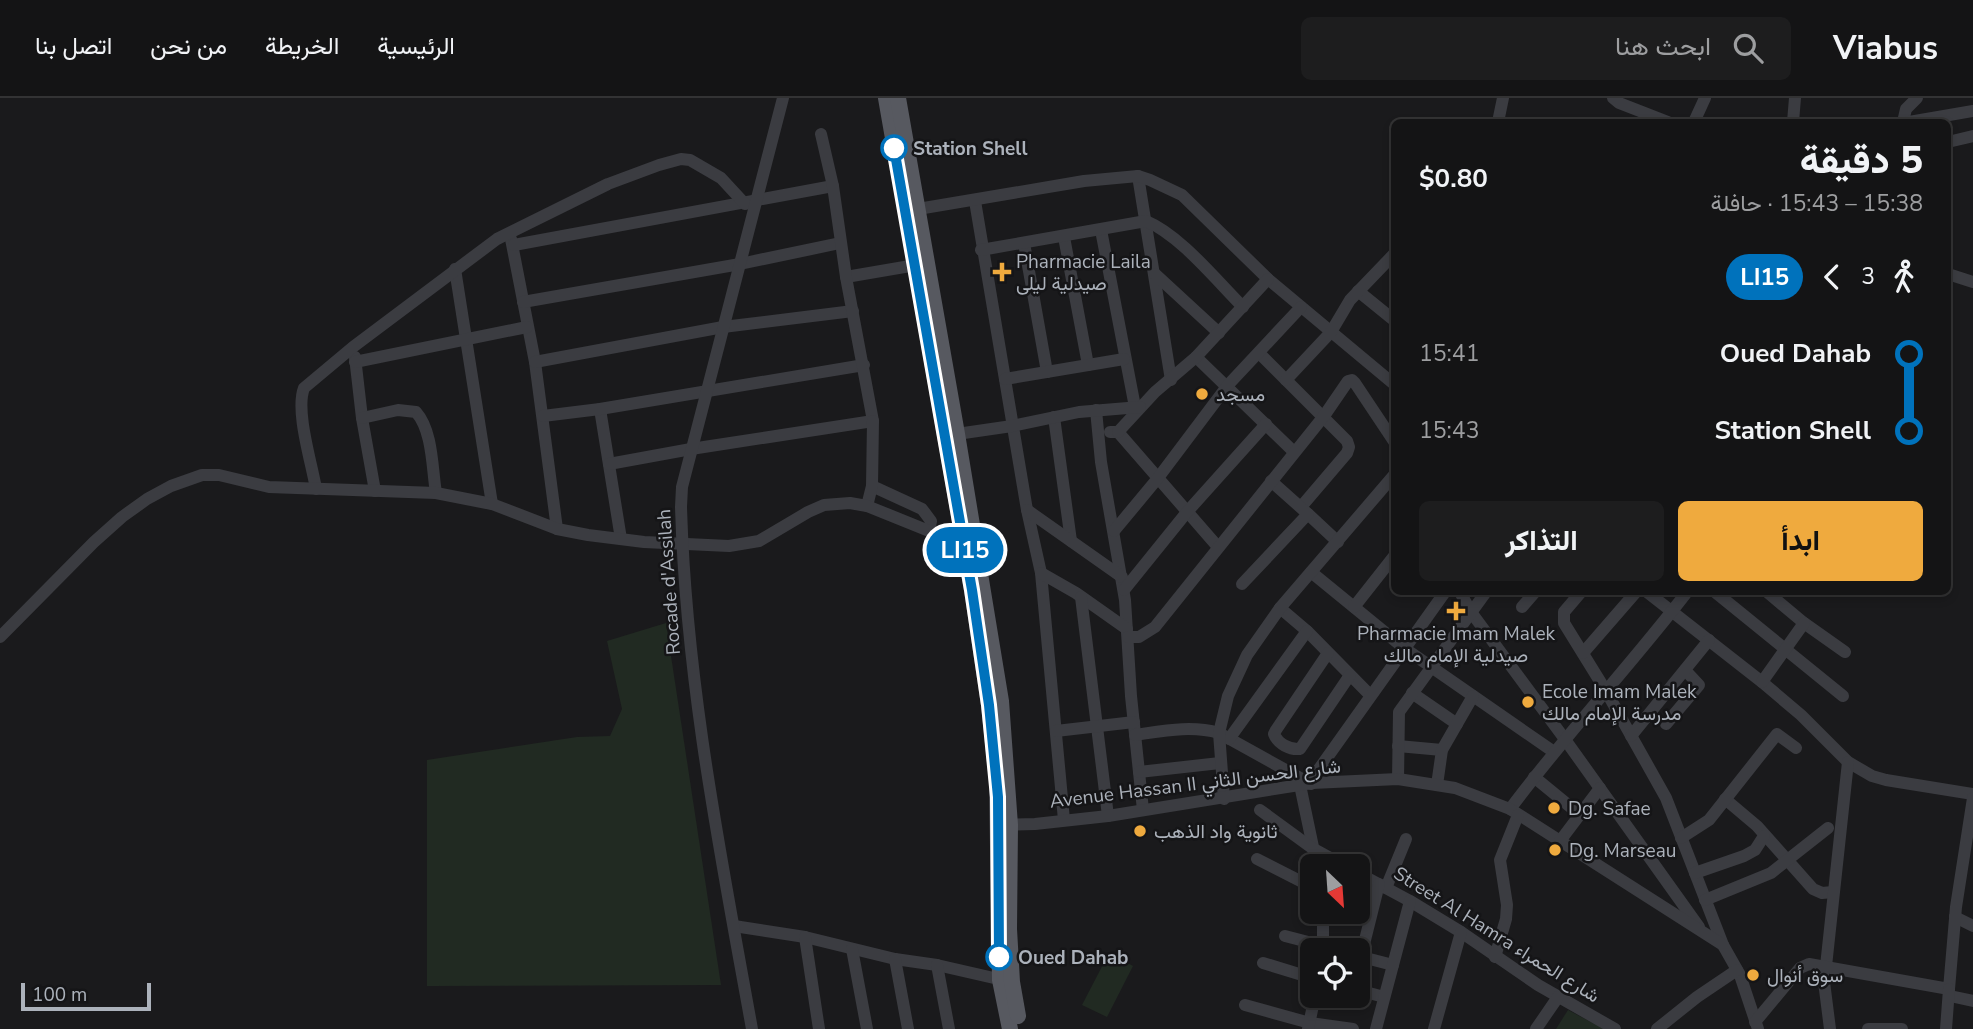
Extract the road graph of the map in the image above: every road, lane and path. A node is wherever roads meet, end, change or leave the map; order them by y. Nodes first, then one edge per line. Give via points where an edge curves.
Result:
1 (783, 98) edge
2 (886, 98) edge
3 (898, 98) edge
4 (1513, 98) edge
5 (1613, 98) edge
6 (1705, 98) edge
7 (1795, 98) edge
8 (1917, 98) edge
9 (1502, 102) edge
10 (1973, 111) edge
11 (1660, 119) edge
12 (1695, 119) edge
13 (1793, 119) edge
14 (1904, 119) edge
15 (1926, 119) edge
16 (821, 134) dead end
17 (1973, 136) edge
18 (1951, 141) edge
19 (1138, 176) junction
20 (833, 186) junction
21 (975, 201) junction
22 (750, 203) junction
23 (918, 209) junction
24 (1146, 222) junction
25 (1101, 230) junction
26 (1065, 237) junction
27 (511, 239) junction
28 (841, 243) junction
29 (1024, 243) junction
30 (981, 250) junction
31 (1391, 257) edge
32 (740, 264) junction
33 (916, 265) junction
34 (455, 269) junction
35 (1155, 274) junction
36 (1951, 275) edge
37 (846, 277) junction
38 (1268, 279) junction
39 (1973, 282) edge
40 (1358, 291) junction
41 (523, 302) junction
42 (1243, 307) junction
43 (1301, 307) junction
44 (853, 311) junction
45 (1391, 318) edge
46 (527, 327) junction
47 (723, 327) junction
48 (1331, 332) junction
49 (1219, 333) junction
50 (467, 337) junction
51 (353, 347) junction
52 (1259, 353) junction
53 (1196, 357) junction
54 (1124, 359) junction
55 (355, 362) junction
56 (535, 362) junction
57 (864, 365) junction
58 (1088, 365) junction
59 (1047, 372) junction
60 (1005, 379) junction
61 (1171, 380) junction
62 (1286, 380) junction
63 (1391, 383) edge
64 (1228, 385) junction
65 (707, 391) junction
66 (1138, 407) junction
67 (600, 409) junction
68 (1096, 410) junction
69 (543, 416) junction
70 (1324, 416) junction
71 (1054, 417) junction
72 (362, 418) junction
73 (873, 422) junction
74 (1266, 424) junction
75 (1012, 426) junction
76 (1098, 432) junction
77 (1118, 432) junction
78 (957, 434) junction
79 (1391, 437) edge
80 (691, 449) junction
81 (1294, 452) junction
82 (609, 464) junction
83 (1158, 478) junction
84 (1391, 479) edge
85 (1271, 481) junction
86 (872, 486) junction
87 (316, 489) junction
88 (375, 491) junction
89 (436, 493) junction
90 (492, 503) junction
91 (867, 506) junction
92 (1027, 510) junction
93 (1305, 511) junction
94 (1187, 512) junction
95 (557, 529) junction
96 (929, 531) junction
97 (1114, 531) junction
98 (621, 539) junction
99 (1072, 541) junction
100 (970, 542) junction
101 (1338, 542) junction
102 (682, 543) junction
103 (1218, 547) junction
104 (1391, 560) edge
105 (1311, 572) junction
106 (1041, 573) junction
107 (1123, 584) junction
108 (1242, 584) dead end
109 (1443, 595) edge
110 (1462, 595) edge
111 (1484, 595) edge
112 (1532, 595) edge
113 (1579, 595) edge
114 (1633, 595) edge
115 (1651, 595) edge
116 (1685, 595) edge
117 (1719, 595) edge
118 (1771, 595) edge
119 (1081, 597) junction
120 (1354, 607) junction
121 (1522, 607) dead end
122 (1280, 608) junction
123 (1672, 611) junction
124 (1471, 612) junction
125 (1804, 623) junction
126 (1307, 631) junction
127 (1127, 633) junction
128 (0, 637) edge
129 (1709, 640) junction
130 (1404, 648) junction
131 (1786, 649) junction
132 (1845, 652) dead end
133 (1328, 653) junction
134 (1583, 653) junction
135 (1430, 667) junction
136 (1685, 670) junction
137 (1350, 675) junction
138 (1762, 682) junction
139 (1606, 691) junction
140 (1412, 693) junction
141 (1370, 695) junction
142 (1473, 696) junction
143 (1843, 696) dead end
144 (1651, 712) junction
145 (1457, 724) junction
146 (1097, 727) junction
147 (1134, 729) junction
148 (1056, 731) junction
149 (1224, 736) junction
150 (1631, 736) junction
151 (1564, 738) junction
152 (1398, 746) junction
153 (1796, 748) dead end
154 (1442, 750) junction
155 (1554, 752) junction
156 (1847, 762) junction
157 (1220, 763) junction
158 (1139, 772) junction
159 (1534, 778) junction
160 (1398, 779) junction
161 (1307, 784) junction
162 (1437, 785) junction
163 (1600, 788) junction
164 (1973, 796) edge
165 (1224, 799) junction
166 (1725, 799) junction
167 (1573, 808) dead end
168 (1143, 810) junction
169 (1259, 810) dead end
170 (1514, 812) junction
171 (1108, 816) junction
172 (1064, 820) junction
173 (1004, 825) junction
174 (1828, 828) dead end
175 (1764, 835) junction
176 (1681, 838) junction
177 (1406, 839) dead end
178 (1560, 841) junction
179 (1312, 848) junction
180 (1314, 854) edge
181 (1323, 854) edge
182 (1257, 859) dead end
183 (1787, 859) junction
184 (1695, 873) junction
185 (1370, 879) edge
186 (1300, 881) edge
187 (1383, 886) junction
188 (1833, 892) junction
189 (1705, 900) junction
190 (1410, 901) junction
191 (1955, 917) junction
192 (734, 926) junction
193 (1973, 926) edge
194 (1461, 932) junction
195 (1703, 933) junction
196 (1285, 936) dead end
197 (805, 937) junction
198 (1365, 938) edge
199 (1300, 941) edge
200 (1723, 945) junction
201 (852, 949) junction
202 (1495, 957) junction
203 (895, 959) junction
204 (1370, 959) edge
205 (1263, 963) dead end
206 (937, 965) junction
207 (1393, 965) junction
208 (1824, 966) junction
209 (1737, 970) junction
210 (1300, 974) edge
211 (1006, 981) junction
212 (1949, 992) junction
213 (1370, 994) edge
214 (1558, 997) junction
215 (1384, 998) junction
216 (1973, 1001) edge
217 (1245, 1005) dead end
218 (1313, 1008) edge
219 (1756, 1025) edge
220 (1309, 1026) edge
221 (1826, 1027) edge
222 (752, 1029) edge
223 (819, 1029) edge
224 (867, 1029) edge
225 (908, 1029) edge
226 (949, 1029) edge
227 (1010, 1029) edge
228 (1020, 1029) edge
229 (1353, 1029) edge
230 (1376, 1029) edge
231 (1434, 1029) edge
232 (1536, 1029) edge
233 (1615, 1029) edge
234 (1657, 1029) edge
235 (1868, 1029) edge
236 (1902, 1029) edge
237 (1946, 1029) edge

1 - 22 street, Rocade d'Assilah
2 - 33 main road
3 - 23 main road
4 - 9 street
5 - 11 street
6 - 12 street
7 - 13 street
8 - 14 street
10 - 15 street
16 - 20 street
17 - 18 street
19 - 21 street
19 - 24 street
19 - 38 street via 1182,195
20 - 22 street
20 - 28 street
21 - 23 street
21 - 30 street
22 - 27 street
22 - 27 street via 710,170 681,159 608,184
22 - 32 street, Rocade d'Assilah
23 - 78 main road
24 - 25 street
24 - 35 street
24 - 42 street via 1174,239
25 - 26 street
25 - 54 street
26 - 29 street
26 - 58 street
27 - 34 street
27 - 41 street
28 - 32 street
28 - 37 street
29 - 30 street
29 - 59 street
30 - 60 street
31 - 40 street
32 - 41 street
32 - 47 street, Rocade d'Assilah
33 - 37 street
33 - 100 main road
34 - 50 street
34 - 51 street
35 - 49 street
35 - 61 street
36 - 39 street
37 - 44 street
38 - 42 street
38 - 43 street
40 - 45 street
40 - 48 street
41 - 46 street
42 - 49 street
43 - 48 street
43 - 52 street
44 - 47 street
44 - 57 street
46 - 50 street
46 - 56 street
47 - 56 street
47 - 65 street, Rocade d'Assilah
48 - 62 street
48 - 63 street
49 - 53 street
50 - 55 street
50 - 90 street
51 - 55 street
51 - 87 street via 310,382 301,396
52 - 62 street
52 - 64 street
53 - 61 street
53 - 64 street
54 - 58 street
54 - 66 street
55 - 72 street
56 - 69 street
57 - 65 street
57 - 73 street
58 - 59 street
59 - 60 street
60 - 75 street
61 - 66 street
62 - 70 street
64 - 74 street
64 - 83 street
65 - 67 street
65 - 80 street, Rocade d'Assilah
66 - 68 street
66 - 77 street
67 - 69 street
67 - 82 street
68 - 71 street
68 - 76 street
69 - 95 street
70 - 79 street via 1352,380
70 - 81 street
70 - 93 street via 1349,447
71 - 75 street
71 - 99 street
72 - 88 street
72 - 89 street via 398,410 416,412 422,418
73 - 80 street
73 - 86 street
74 - 81 street
74 - 94 street
75 - 78 street
75 - 92 street
76 - 77 street
76 - 97 street
77 - 83 street
78 - 100 main road
80 - 82 street
80 - 102 street, Rocade d'Assilah via 682,487
81 - 85 street
82 - 98 street
83 - 94 street
83 - 97 street
84 - 101 street
85 - 93 street
85 - 103 street
86 - 91 street
86 - 96 street via 922,509 931,521
87 - 88 street
87 - 128 street via 270,487 219,475 188,478 122,517
88 - 89 street
89 - 90 street
90 - 95 street
91 - 96 street
91 - 102 street via 824,505 744,545
92 - 99 street
92 - 106 street
93 - 101 street
93 - 108 street
94 - 103 street
94 - 107 street
95 - 98 street
96 - 100 street
97 - 107 street
98 - 102 street
99 - 107 street
100 - 173 main road
101 - 105 street
102 - 192 street, Rocade d'Assilah via 703,739
103 - 127 street via 1155,627 1139,637
104 - 120 street
105 - 120 street
105 - 122 street
106 - 119 street
106 - 148 street
107 - 127 street
109 - 130 street
110 - 124 street
111 - 124 street
112 - 121 street
113 - 134 street via 1562,617
114 - 134 street
115 - 123 street
116 - 123 street
117 - 131 street
118 - 125 street
119 - 127 street
119 - 146 street
120 - 130 street
122 - 126 street
122 - 149 street via 1247,654 1228,696
123 - 129 street
123 - 139 street
124 - 135 street
124 - 151 street
125 - 131 street
125 - 132 street
126 - 133 street
126 - 149 street
127 - 147 street
129 - 136 street
129 - 138 street
130 - 135 street
130 - 141 street
131 - 138 street
131 - 143 street
133 - 137 street
133 - 137 street via 1274,734 1277,740 1300,749
134 - 139 street
135 - 140 street
135 - 142 street
136 - 144 street
136 - 144 street via 1699,685 1669,727
137 - 141 street
138 - 156 street
139 - 150 street
139 - 151 street
140 - 145 street
140 - 152 street via 1399,712
141 - 161 street
142 - 145 street
142 - 155 street
144 - 150 street
145 - 154 street
146 - 147 street
146 - 148 street
146 - 171 street
147 - 149 street via 1196,729
147 - 158 street
148 - 172 street
149 - 157 street
149 - 161 street
150 - 176 street via 1666,798
151 - 155 street
151 - 163 street
152 - 154 street
152 - 160 street
153 - 166 street via 1777,734
154 - 162 street
155 - 159 street
156 - 164 street via 1886,780
156 - 188 street
157 - 158 street
157 - 165 street
158 - 168 street
159 - 167 street
159 - 170 street
160 - 161 street, Avenue Hassan II شارع الحسن الثاني
160 - 162 street, Avenue Hassan II شارع الحسن الثاني
161 - 165 street, Avenue Hassan II شارع الحسن الثاني
161 - 179 street
162 - 170 street, Avenue Hassan II شارع الحسن الثاني via 1479,796
163 - 178 street
163 - 195 street
164 - 191 street
165 - 168 street, Avenue Hassan II شارع الحسن الثاني
166 - 175 street
166 - 176 street via 1709,820
168 - 171 street, Avenue Hassan II شارع الحسن الثاني
169 - 179 street
170 - 178 street, Avenue Hassan II شارع الحسن الثاني
170 - 202 street via 1500,860 1507,905
171 - 172 street, Avenue Hassan II شارع الحسن الثاني
172 - 173 street, Avenue Hassan II شارع الحسن الثاني
173 - 211 main road
174 - 183 street
175 - 183 street
175 - 184 street via 1744,856
176 - 184 street
177 - 187 street
178 - 195 street, Avenue Hassan II شارع الحسن الثاني
179 - 180 street
179 - 181 street
182 - 186 street
183 - 188 street via 1814,890
183 - 189 street via 1771,873
184 - 189 street
185 - 187 street, Street Al Hamra شارع الحمراء
187 - 190 street, Street Al Hamra شارع الحمراء
187 - 198 street
188 - 208 street
189 - 200 street
190 - 194 street, Street Al Hamra شارع الحمراء
190 - 207 street
191 - 193 street
191 - 212 street
192 - 197 street
192 - 222 street, Rocade d'Assilah
194 - 202 street, Street Al Hamra شارع الحمراء
194 - 231 street
195 - 200 street, Avenue Hassan II شارع الحسن الثاني
196 - 199 street
197 - 201 street
197 - 223 street
200 - 209 street, Avenue Hassan II شارع الحسن الثاني
201 - 203 street
201 - 224 street
202 - 214 street, Street Al Hamra شارع الحمراء
203 - 206 street
203 - 225 street
204 - 207 street
205 - 210 street
206 - 211 street
206 - 226 street
207 - 215 street
208 - 212 street
208 - 219 street via 1800,968
208 - 221 street
209 - 219 street, Avenue Hassan II شارع الحسن الثاني
209 - 234 street
211 - 227 main road
211 - 228 main road
212 - 216 street
212 - 237 street
213 - 215 street
214 - 232 street
214 - 233 street, Street Al Hamra شارع الحمراء
215 - 230 street
217 - 220 street
218 - 220 street
220 - 229 street
235 - 236 street

